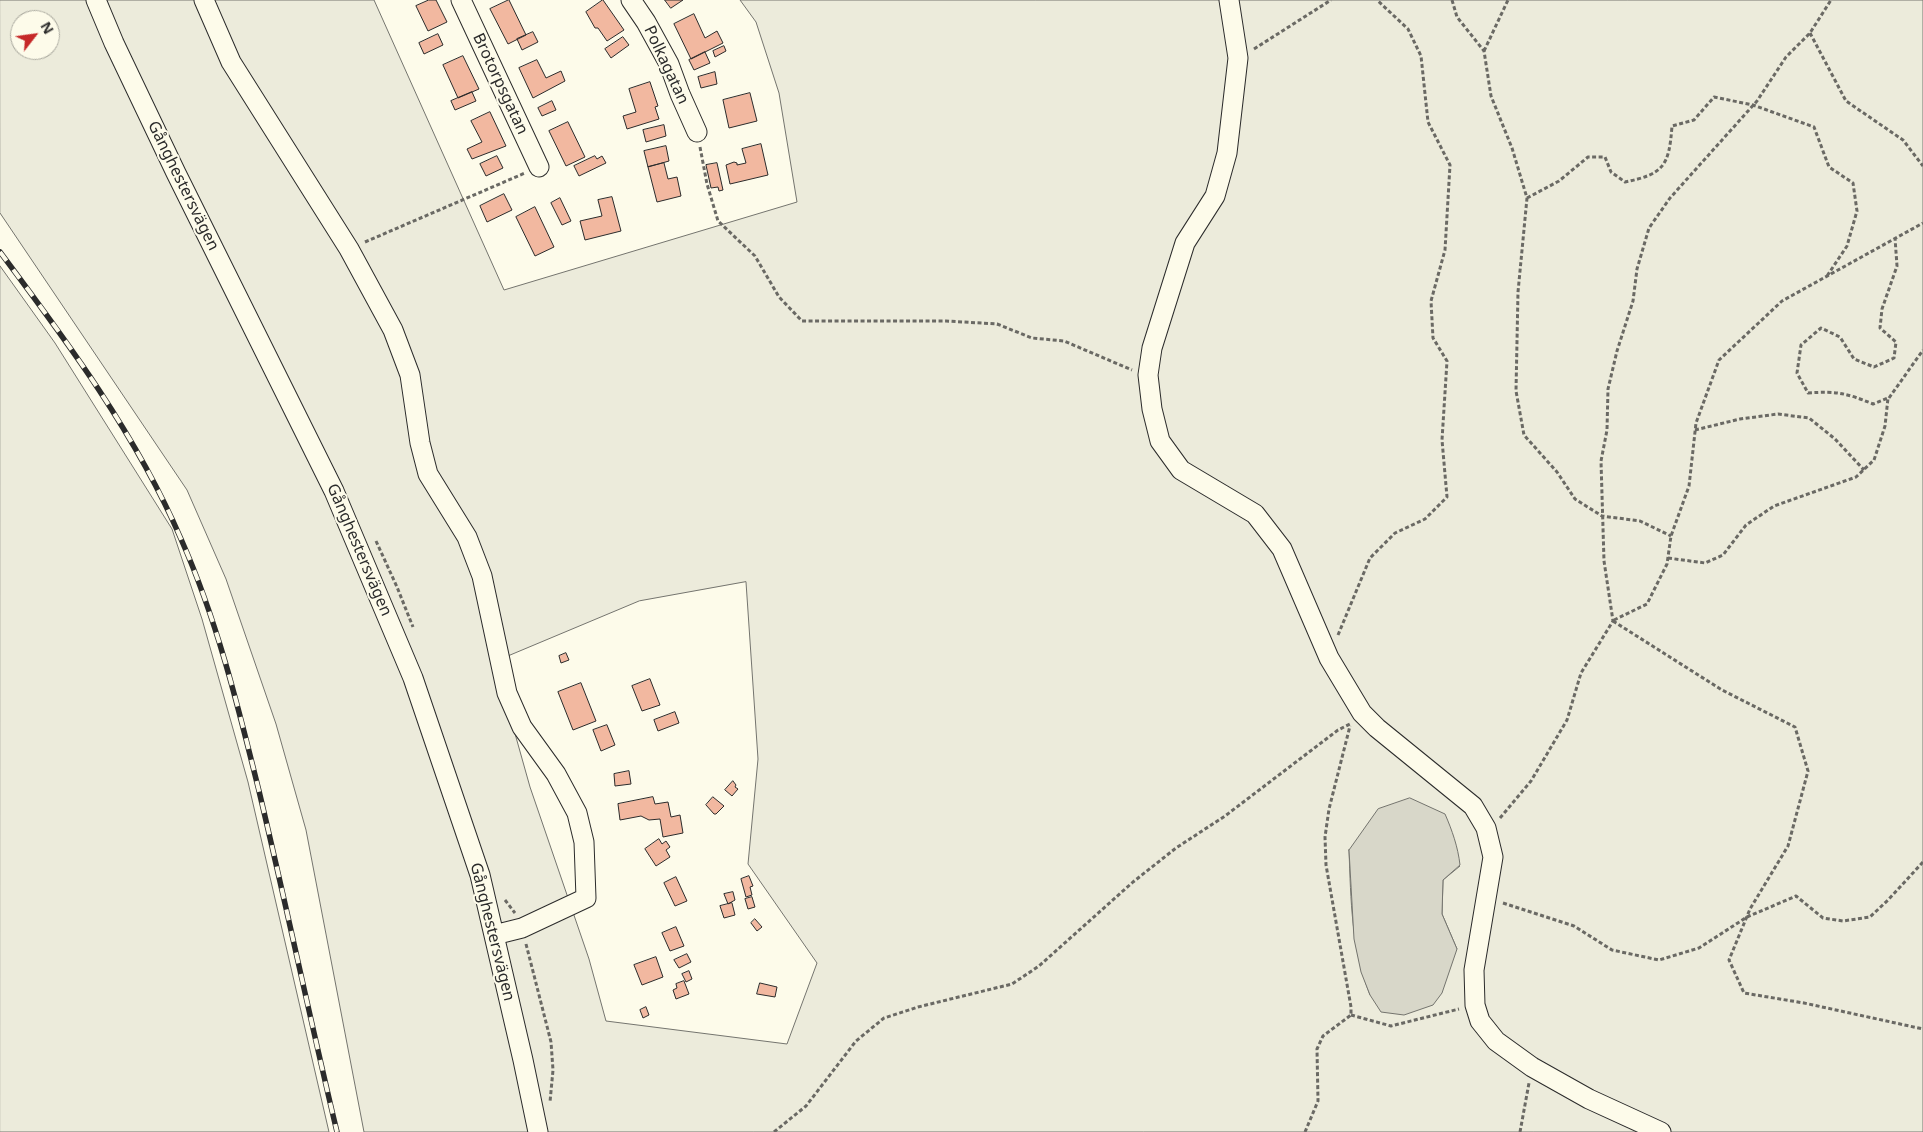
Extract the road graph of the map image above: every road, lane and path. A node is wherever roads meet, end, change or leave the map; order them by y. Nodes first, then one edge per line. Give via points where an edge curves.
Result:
1 (96, 0) edge
2 (204, 0) edge
3 (461, 0) edge
4 (631, 0) edge
5 (1229, 0) edge
6 (1331, 0) edge
7 (1377, 0) edge
8 (1452, 0) edge
9 (1508, 0) edge
10 (1831, 0) edge
11 (1810, 33) junction
12 (1484, 51) junction
13 (1238, 58) junction
14 (1753, 105) junction
15 (697, 132) joint
16 (1923, 166) edge
17 (539, 167) joint
18 (1527, 198) junction
19 (1923, 222) edge
20 (1895, 238) junction
21 (349, 249) junction
22 (1826, 276) junction
23 (1923, 350) edge
24 (1148, 375) junction
25 (1888, 398) junction
26 (1695, 430) junction
27 (1864, 470) junction
28 (1602, 516) junction
29 (1671, 536) junction
30 (1668, 558) junction
31 (1614, 621) junction
32 (1329, 658) junction
33 (1356, 718) junction
34 (1486, 828) junction
35 (1923, 862) edge
36 (1487, 898) junction
37 (1746, 918) junction
38 (494, 935) junction
39 (1475, 1005) junction
40 (1351, 1014) junction
41 (1923, 1029) edge
42 (1532, 1067) junction
43 (538, 1132) edge
44 (774, 1132) edge
45 (1305, 1132) edge
46 (1520, 1132) edge
47 (1660, 1132) edge

1 - 38 street, Gånghestersvägen via 176,173 338,500 414,678 480,875
2 - 21 street via 230,62
3 - 17 street, Brotorpsgatan
4 - 15 street, Polkagatan via 665,57
5 - 13 street
6 - 13 path
7 - 32 path via 1408,29 1421,56 1428,122 1450,164 1446,250 1431,301 1433,338 1447,361 1442,440 1447,497 1425,519 1395,533 1370,558
8 - 12 path via 1457,17
9 - 12 path
10 - 11 path
11 - 14 path via 1786,57
11 - 16 path via 1846,101 1903,140
12 - 18 path via 1491,96
13 - 24 street via 1227,153 1215,196 1185,243 1152,348
14 - 18 path via 1714,97 1694,120 1672,126 1671,145 1664,165 1648,177 1625,182 1611,172 1605,157 1588,157 1559,181
14 - 22 path via 1814,127 1829,167 1852,183 1857,211 1847,246
14 - 28 path via 1670,198 1649,228 1637,269 1633,301 1608,389 1607,430 1601,461
15 - 24 path via 718,221 755,256 779,297 802,321 997,324 1032,338 1064,341
17 - 21 path
18 - 28 path via 1518,292 1516,391 1524,435 1557,472 1575,499
19 - 20 path
20 - 22 path
20 - 25 path via 1897,266 1882,309 1880,328 1896,342 1894,358 1874,368 1854,359 1840,337 1821,328 1801,345 1797,373 1808,393 1850,394 1873,404
21 - 38 street via 393,330 410,375 428,474 467,537 482,576 506,694 522,727 556,774 577,813 584,842 586,898 522,928
22 - 26 path via 1782,301 1719,360
23 - 25 path
24 - 32 street via 1160,441 1181,470 1255,514 1277,542
25 - 27 path via 1885,426 1874,460
26 - 27 path via 1778,414 1809,418
26 - 29 path via 1689,486
27 - 30 path via 1856,477 1774,506 1746,525 1723,555 1705,564
28 - 29 path via 1640,521
28 - 31 path via 1604,561
29 - 30 path
30 - 31 path via 1647,604
31 - 34 path via 1581,673 1567,720 1535,774 1501,818
31 - 37 path via 1722,690 1795,727 1808,771 1788,846
32 - 33 street
33 - 34 street via 1377,728 1474,806
33 - 40 path via 1329,809 1325,837 1326,865
33 - 44 path via 1225,816 1176,848 1039,966 1012,984 884,1018 856,1041 806,1106
34 - 36 street via 1493,857
35 - 37 path via 1870,917 1844,921 1823,918 1796,896
36 - 37 path via 1574,926 1612,950 1659,960 1699,948
36 - 39 street via 1474,970
37 - 41 path via 1729,960 1744,993
38 - 43 street, Gånghestersvägen
39 - 40 path via 1391,1026
39 - 42 street via 1480,1021 1496,1041
40 - 45 path via 1322,1036 1317,1048 1318,1101
42 - 46 path
42 - 47 street via 1589,1099

